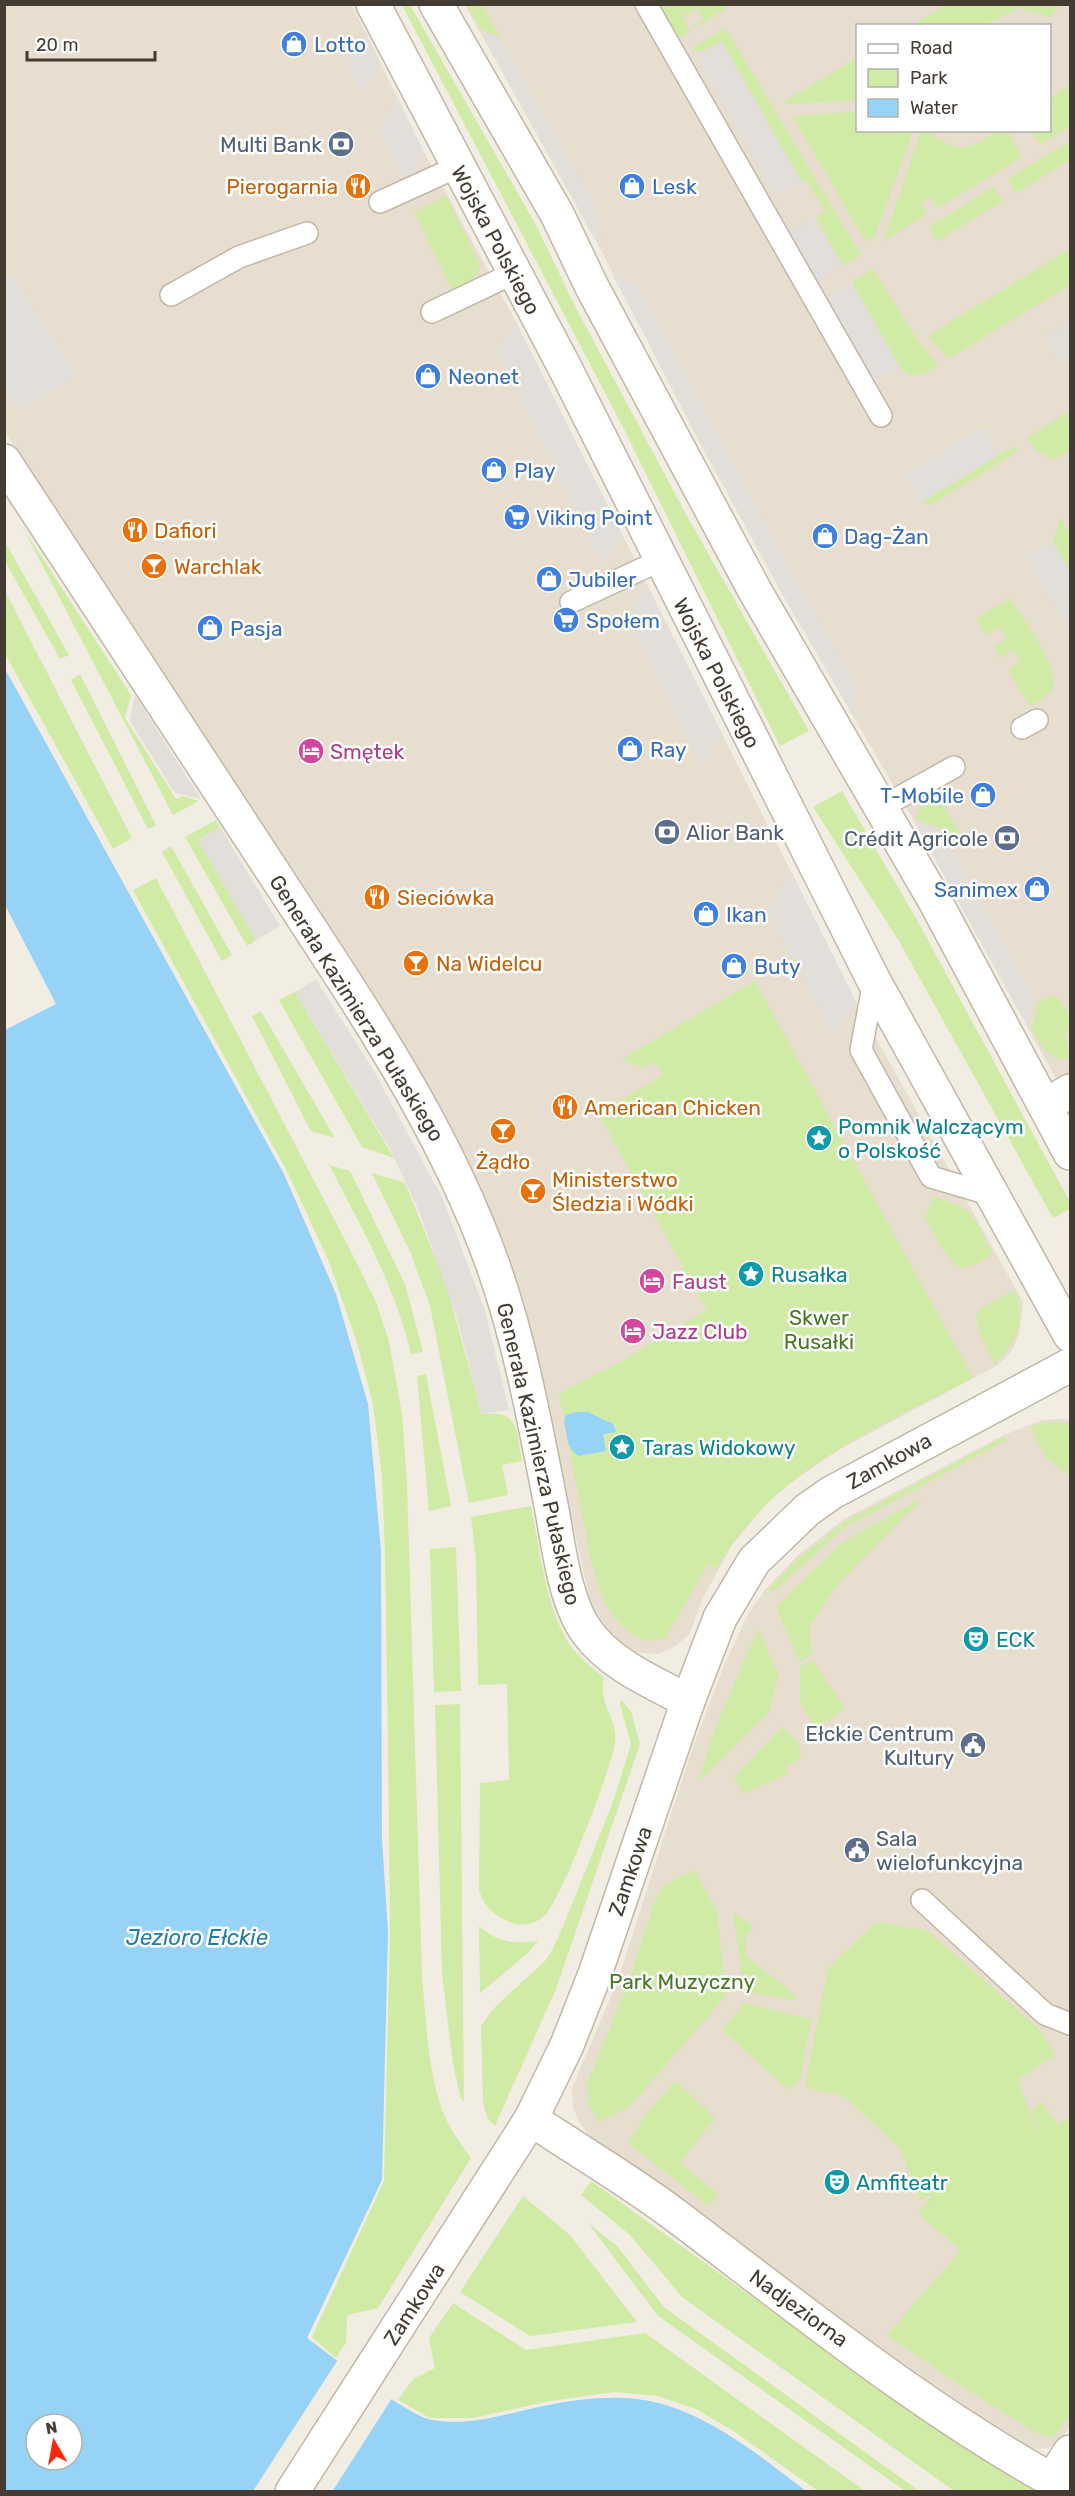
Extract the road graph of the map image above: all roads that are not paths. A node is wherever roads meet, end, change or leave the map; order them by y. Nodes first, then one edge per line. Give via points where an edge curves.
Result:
1 (373, 4) edge
2 (436, 4) edge
3 (646, 4) edge
4 (458, 167) junction
5 (380, 202) dead end
6 (307, 232) dead end
7 (514, 273) junction
8 (171, 295) dead end
9 (432, 312) dead end
10 (881, 416) dead end
11 (4, 462) edge
12 (661, 560) junction
13 (571, 602) dead end
14 (954, 766) dead end
15 (880, 807) junction
16 (873, 981) junction
17 (1058, 1098) edge
18 (1071, 1153) edge
19 (992, 1195) junction
20 (1071, 1335) edge
21 (1071, 1365) edge
22 (687, 1701) junction
23 (922, 1900) dead end
24 (1071, 2024) edge
25 (531, 2119) junction
26 (1071, 2452) edge
27 (1061, 2485) edge
28 (292, 2492) edge

1 - 4 street, Wojska Polskiego
2 - 15 street via 557,214 754,591
3 - 10 lane
4 - 5 lane
4 - 7 street, Wojska Polskiego
6 - 8 lane via 239,258
7 - 9 lane
7 - 12 street, Wojska Polskiego
11 - 22 street, Generała Kazimierza Pułaskiego via 144,670 396,1063 443,1148 466,1195 508,1312 562,1561 580,1623 610,1657
12 - 13 lane
12 - 16 street, Wojska Polskiego
14 - 15 lane
15 - 17 street
16 - 19 street, Wojska Polskiego
16 - 19 lane via 861,1050 877,1080 932,1177
17 - 18 street
19 - 20 street, Wojska Polskiego
21 - 22 street, Zamkowa via 863,1474 807,1510 754,1561 737,1587 706,1650
22 - 25 street, Zamkowa via 595,1974 567,2045
23 - 24 lane via 1045,2014
25 - 27 street, Nadjeziorna via 676,2216 948,2416
25 - 28 street, Zamkowa
26 - 27 street

